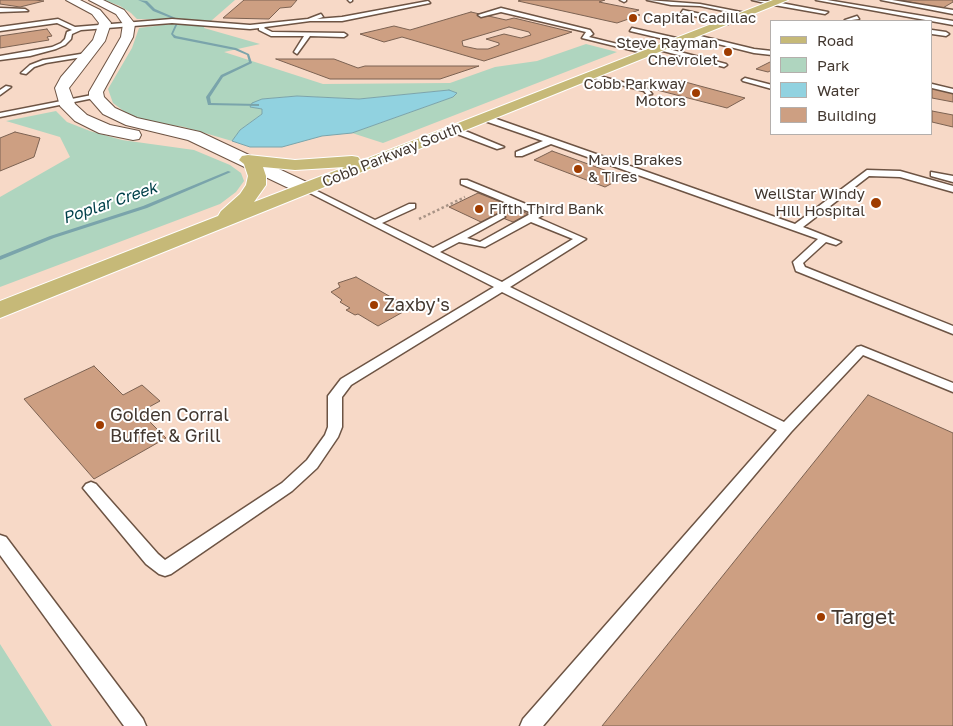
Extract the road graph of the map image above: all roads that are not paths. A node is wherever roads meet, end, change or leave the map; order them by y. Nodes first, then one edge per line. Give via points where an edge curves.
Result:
1 (71, 0) edge
2 (94, 0) edge
3 (649, 0) edge
4 (818, 0) edge
5 (883, 0) edge
6 (428, 2) dead end
7 (758, 4) edge
8 (686, 5) junction
9 (778, 5) edge
10 (0, 10) edge
11 (25, 11) dead end
12 (825, 12) dead end
13 (953, 12) edge
14 (748, 14) junction
15 (482, 15) dead end
16 (321, 16) dead end
17 (857, 18) dead end
18 (848, 20) edge
19 (302, 21) junction
20 (728, 22) junction
21 (953, 23) edge
22 (129, 24) junction
23 (105, 26) junction
24 (263, 26) junction
25 (81, 28) junction
26 (0, 29) edge
27 (632, 30) dead end
28 (933, 32) edge
29 (946, 34) dead end
30 (308, 35) junction
31 (344, 35) dead end
32 (683, 40) junction
33 (616, 44) junction
34 (656, 51) junction
35 (297, 52) dead end
36 (770, 52) edge
37 (87, 55) junction
38 (0, 56) edge
39 (626, 62) junction
40 (724, 65) dead end
41 (24, 73) dead end
42 (592, 76) junction
43 (744, 80) dead end
44 (770, 86) edge
45 (933, 86) edge
46 (8, 87) dead end
47 (953, 91) edge
48 (0, 93) edge
49 (649, 94) dead end
50 (97, 96) junction
51 (66, 102) junction
52 (0, 115) edge
53 (485, 118) junction
54 (455, 130) junction
55 (551, 141) junction
56 (206, 142) junction
57 (500, 147) dead end
58 (519, 154) dead end
59 (386, 157) junction
60 (250, 161) junction
61 (934, 174) dead end
62 (953, 179) edge
63 (464, 182) dead end
64 (306, 189) junction
65 (953, 189) edge
66 (412, 206) dead end
67 (500, 217) dead end
68 (532, 219) junction
69 (375, 223) junction
70 (217, 224) junction
71 (797, 227) junction
72 (825, 238) junction
73 (457, 239) junction
74 (836, 242) dead end
75 (432, 252) junction
76 (502, 287) junction
77 (0, 310) edge
78 (953, 330) edge
79 (953, 388) edge
80 (786, 429) junction
81 (90, 488) dead end
82 (0, 542) edge
83 (136, 726) edge
84 (530, 726) edge

1 - 23 street via 96,12
2 - 22 street via 120,12
3 - 8 lane
4 - 21 lane
5 - 13 lane
6 - 19 lane via 329,20
7 - 9 main road, Cobb Parkway South
7 - 14 main road, Cobb Parkway South
8 - 14 lane
8 - 20 lane via 697,9 685,13
9 - 12 lane
10 - 11 lane
14 - 20 main road, Cobb Parkway South
15 - 33 lane via 501,10 588,31 590,34 584,37
16 - 19 lane
17 - 18 lane
19 - 24 lane
20 - 32 main road, Cobb Parkway South
22 - 23 lane
22 - 24 lane via 187,22
22 - 50 street via 127,37 99,84
23 - 25 lane
23 - 37 street
24 - 30 lane via 261,29 278,34
25 - 26 lane via 69,28 58,21
25 - 38 lane via 69,33 68,39 54,48 33,48
27 - 32 lane
28 - 29 lane
30 - 31 lane
30 - 35 lane
32 - 33 lane
32 - 34 main road, Cobb Parkway South
32 - 36 lane
33 - 34 lane
33 - 39 lane via 626,53
34 - 39 main road, Cobb Parkway South
34 - 40 lane
37 - 41 lane via 45,61
37 - 51 street via 62,88
39 - 42 main road, Cobb Parkway South
42 - 49 lane via 646,90
42 - 53 main road, Cobb Parkway South
43 - 44 lane
45 - 47 lane
46 - 48 lane
50 - 51 lane
50 - 56 street via 102,105 120,117
51 - 52 lane
51 - 56 street via 81,118 116,132
53 - 54 main road, Cobb Parkway South
53 - 55 lane
54 - 57 lane
54 - 59 main road, Cobb Parkway South
55 - 58 lane
55 - 71 lane
56 - 60 street
59 - 60 main road via 310,164
59 - 64 main road, Cobb Parkway South
60 - 64 street
60 - 70 main road via 257,176 254,189 239,207
61 - 62 lane
63 - 68 lane via 540,213
64 - 69 lane
64 - 70 main road, Cobb Parkway South
65 - 71 lane via 896,174 867,173
66 - 69 lane
67 - 73 lane
68 - 73 lane via 481,245
68 - 76 lane via 581,239
69 - 75 lane
70 - 77 main road, Cobb Parkway South
71 - 72 lane
72 - 74 lane
72 - 78 lane via 798,262 804,272
73 - 75 lane
75 - 76 lane
76 - 80 lane
76 - 81 lane via 346,382 336,396 335,427 331,438 312,464 286,487 165,569 152,559
79 - 80 lane via 861,350
80 - 84 lane
82 - 83 lane

